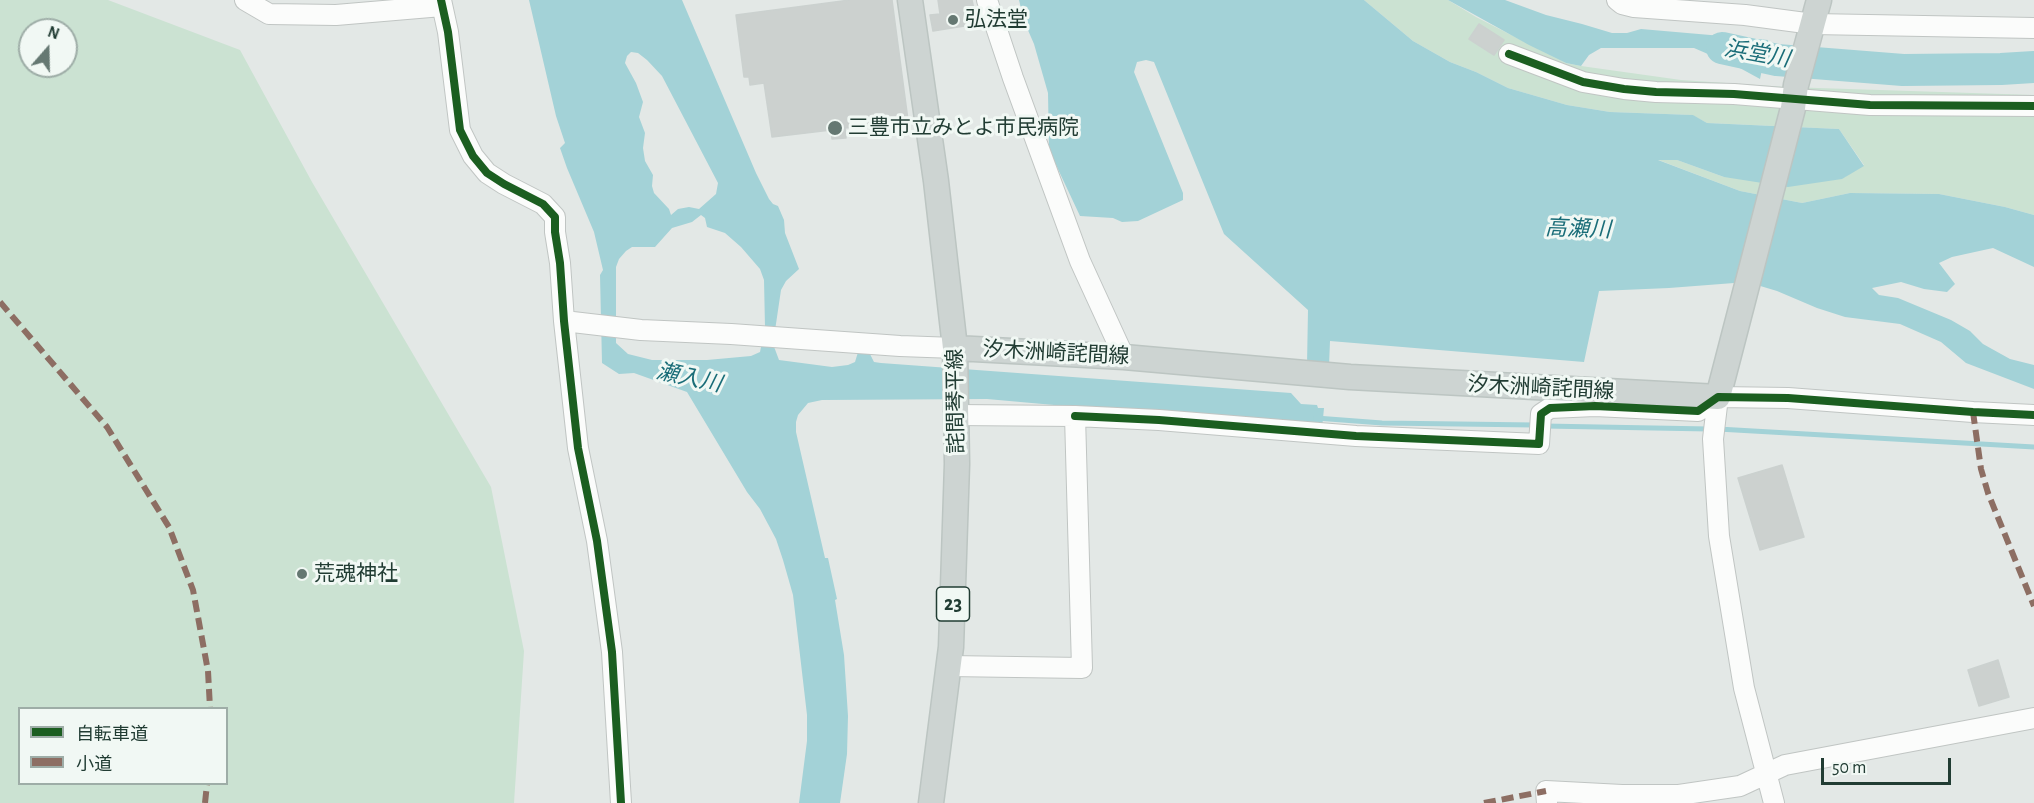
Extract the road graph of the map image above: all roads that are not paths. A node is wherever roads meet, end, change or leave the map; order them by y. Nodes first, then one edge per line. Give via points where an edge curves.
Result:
1 (245, 0) edge
2 (910, 0) edge
3 (987, 0) edge
4 (1819, 0) edge
5 (1628, 2) edge
6 (441, 3) edge
7 (1813, 24) junction
8 (2034, 28) edge
9 (1509, 54) dead end
10 (1794, 97) junction
11 (2034, 106) edge
12 (564, 321) junction
13 (955, 353) junction
14 (1124, 357) junction
15 (1717, 401) junction
16 (956, 409) junction
17 (2034, 415) edge
18 (1075, 416) junction
19 (949, 666) junction
20 (2034, 718) edge
21 (1770, 789) edge
22 (621, 803) edge
23 (931, 803) edge
24 (1547, 803) edge

1 - 6 street via 269,14 336,15
2 - 13 main road, 詫間琴平線 / 23
3 - 14 street via 1080,261
4 - 7 main road
5 - 7 street
6 - 12 street via 460,130 473,156 488,173 543,204 555,218
7 - 8 street
7 - 10 main road
9 - 10 street via 1582,82 1624,89
10 - 11 street via 1870,105
10 - 15 main road
12 - 13 street
12 - 22 street via 578,448 597,541 612,652
13 - 14 main road, 汐木洲崎詫間線
13 - 16 main road, 詫間琴平線 / 23
14 - 15 main road, 汐木洲崎詫間線 via 1350,377
15 - 17 street via 1788,398
15 - 18 street via 1698,411 1550,408 1541,414 1539,444 1356,436
15 - 21 street via 1713,439 1719,536 1744,688
16 - 18 street
16 - 19 main road, 詫間琴平線 / 23
18 - 19 street via 1082,668
19 - 23 main road, 詫間琴平線 / 23
20 - 21 street via 1785,765
21 - 24 street via 1740,786 1679,795 1546,790

